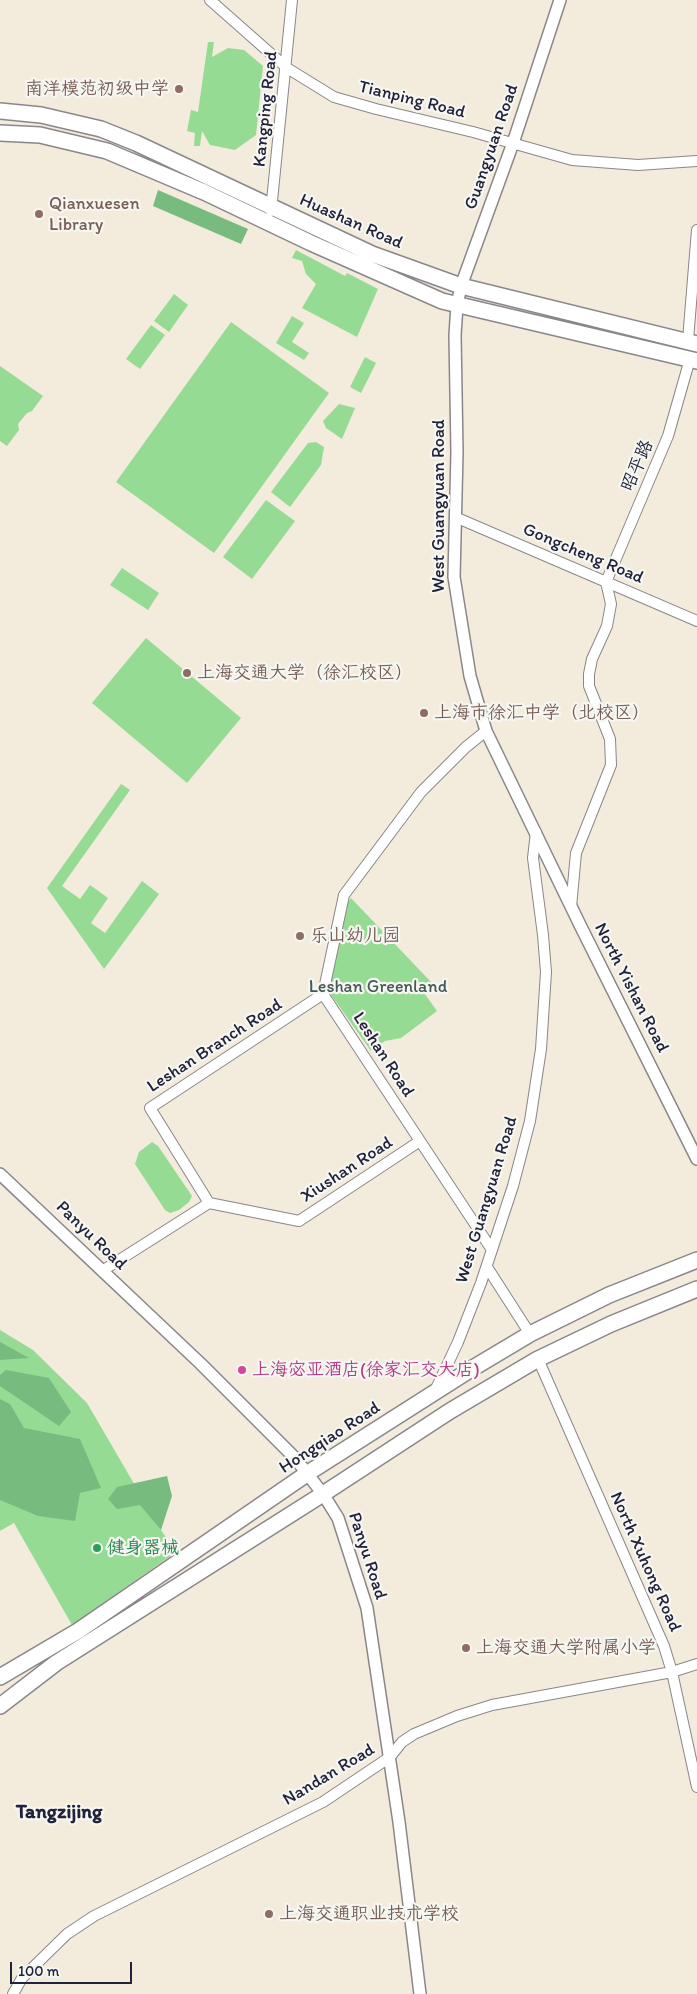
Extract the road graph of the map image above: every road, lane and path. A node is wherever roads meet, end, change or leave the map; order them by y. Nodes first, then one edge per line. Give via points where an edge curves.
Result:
1 (210, 0) edge
2 (292, 0) edge
3 (560, 0) edge
4 (287, 68) junction
5 (0, 111) edge
6 (0, 133) edge
7 (513, 143) junction
8 (697, 161) edge
9 (270, 214) junction
10 (697, 230) edge
11 (461, 286) junction
12 (457, 305) junction
13 (693, 342) edge
14 (694, 360) edge
15 (455, 517) junction
16 (606, 582) junction
17 (697, 621) edge
18 (486, 731) junction
19 (536, 832) junction
20 (571, 907) junction
21 (323, 994) junction
22 (420, 1141) junction
23 (697, 1159) edge
24 (0, 1174) edge
25 (209, 1203) junction
26 (492, 1250) junction
27 (697, 1260) edge
28 (487, 1267) junction
29 (102, 1271) junction
30 (697, 1289) edge
31 (530, 1334) junction
32 (538, 1359) junction
33 (434, 1394) junction
34 (308, 1473) junction
35 (323, 1494) junction
36 (697, 1664) edge
37 (672, 1672) junction
38 (0, 1677) edge
39 (0, 1706) edge
40 (390, 1758) junction
41 (697, 1787) edge
42 (13, 1994) edge
43 (420, 1994) edge

1 - 4 street, Tianping Road
2 - 4 street, Kangping Road
3 - 7 street, Guangyuan Road
4 - 7 street, Tianping Road via 334,97
4 - 9 street, Kangping Road
5 - 9 main road, Huashan Road via 40,115 101,129 136,143
6 - 9 main road, Huashan Road via 40,135 107,152
7 - 8 street, Tianping Road via 572,160 638,165
7 - 11 street, Guangyuan Road
9 - 11 main road, Huashan Road
9 - 12 main road, Huashan Road via 311,243
10 - 13 street
11 - 12 street, Guangyuan Road
11 - 13 main road, Huashan Road
12 - 14 main road, Huashan Road
12 - 15 street, West Guangyuan Road
14 - 16 street, 昭平路 via 668,436
15 - 16 street, Gongcheng Road
15 - 18 street, West Guangyuan Road via 454,577 470,676
16 - 17 street, Gongcheng Road
16 - 20 street via 611,604 607,626 592,659 589,686 610,739 611,765 576,853
18 - 19 street, West Guangyuan Road
18 - 21 street via 421,792 344,895
19 - 20 street, North Yishan Road
19 - 26 street, West Guangyuan Road via 533,858 546,972 541,1050 524,1148
20 - 23 street, North Yishan Road
21 - 22 street, Leshan Road
21 - 25 street, Leshan Branch Road via 150,1108
22 - 25 street, Xiushan Road via 299,1221
22 - 26 street, Leshan Road
24 - 29 street, Panyu Road
25 - 29 street
26 - 28 street, West Guangyuan Road
27 - 31 main road, Hongqiao Road via 609,1295
28 - 31 street
28 - 33 street, West Guangyuan Road
29 - 34 street, Panyu Road via 201,1364
30 - 32 main road via 611,1324
31 - 33 main road, Hongqiao Road
32 - 35 main road via 450,1411
32 - 37 street, North Xuhong Road via 664,1646
33 - 34 main road, Hongqiao Road
34 - 35 street, Panyu Road
34 - 38 main road, Hongqiao Road via 78,1631
35 - 39 main road via 56,1663
35 - 40 street, Panyu Road via 338,1518 367,1608
36 - 37 street, Nandan Road
37 - 40 street, Nandan Road via 470,1711 414,1734 402,1742
37 - 41 street, North Xuhong Road
40 - 42 street, Nandan Road via 324,1802 94,1916 67,1934 22,1978
40 - 43 street, Panyu Road

